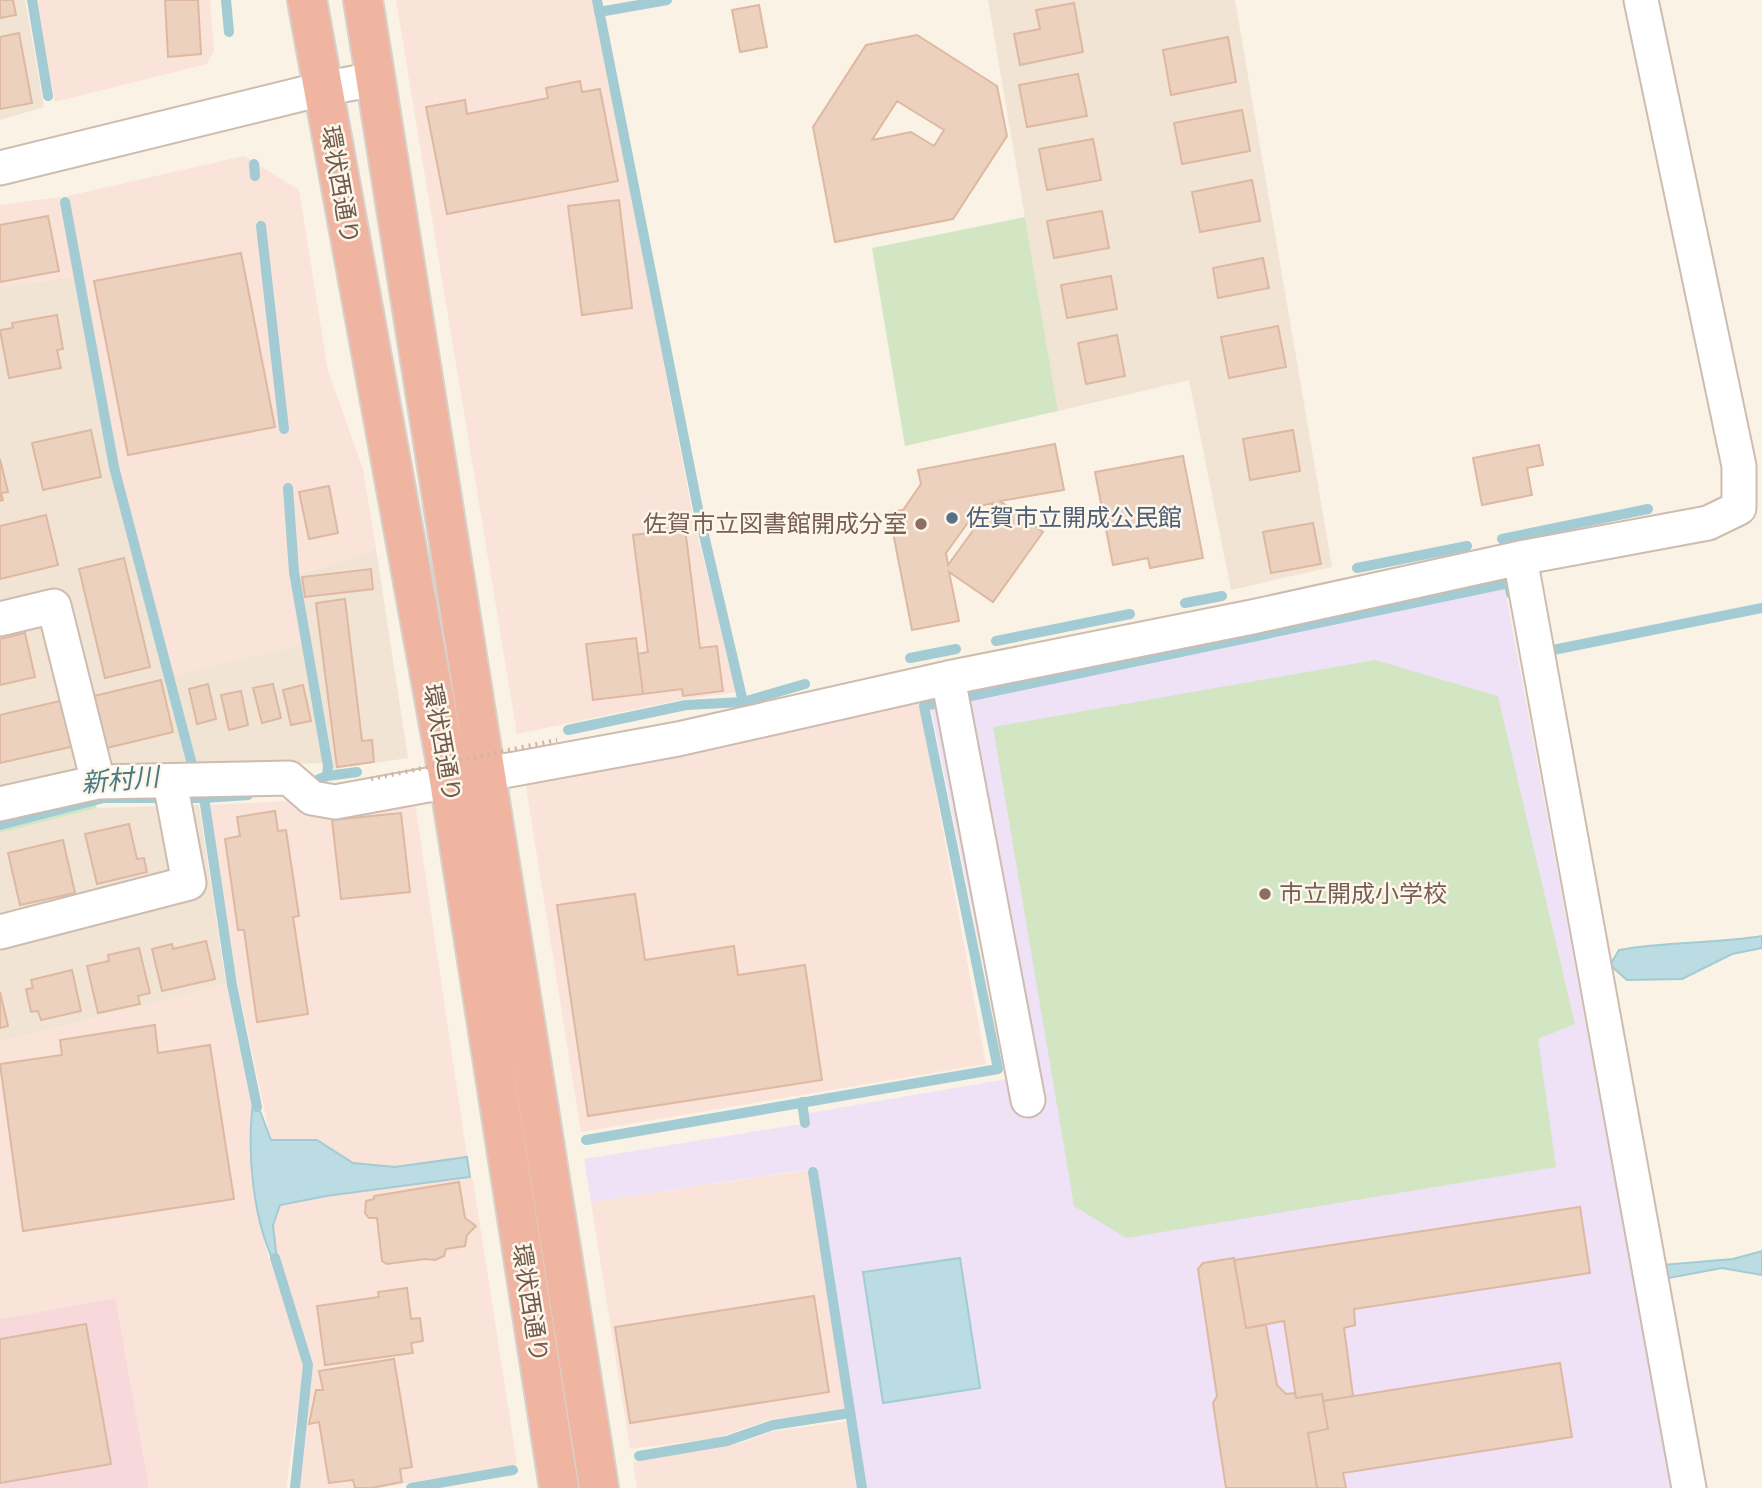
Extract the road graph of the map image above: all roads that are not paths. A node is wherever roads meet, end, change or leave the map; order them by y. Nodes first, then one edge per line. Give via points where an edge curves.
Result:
1 (307, 0) edge
2 (363, 0) edge
3 (1641, 0) edge
4 (375, 79) junction
5 (322, 89) junction
6 (0, 168) edge
7 (1750, 511) edge
8 (1520, 558) junction
9 (0, 619) edge
10 (951, 695) junction
11 (487, 774) junction
12 (449, 780) junction
13 (98, 782) junction
14 (183, 789) junction
15 (0, 804) edge
16 (0, 932) edge
17 (1028, 1100) dead end
18 (559, 1488) edge
19 (599, 1488) edge
20 (1689, 1488) edge

1 - 5 highway, 環状西通り
2 - 4 highway, 環状西通り
3 - 7 street
4 - 5 street
4 - 11 highway, 環状西通り
5 - 6 street
5 - 12 highway, 環状西通り
7 - 8 street
8 - 10 street via 1252,617
8 - 20 street
9 - 13 street via 54,606
10 - 11 street
10 - 17 street
11 - 12 street
11 - 19 highway, 環状西通り
12 - 14 street via 335,802 301,788
12 - 18 highway, 環状西通り
13 - 14 street
13 - 15 street
14 - 16 street via 189,883

